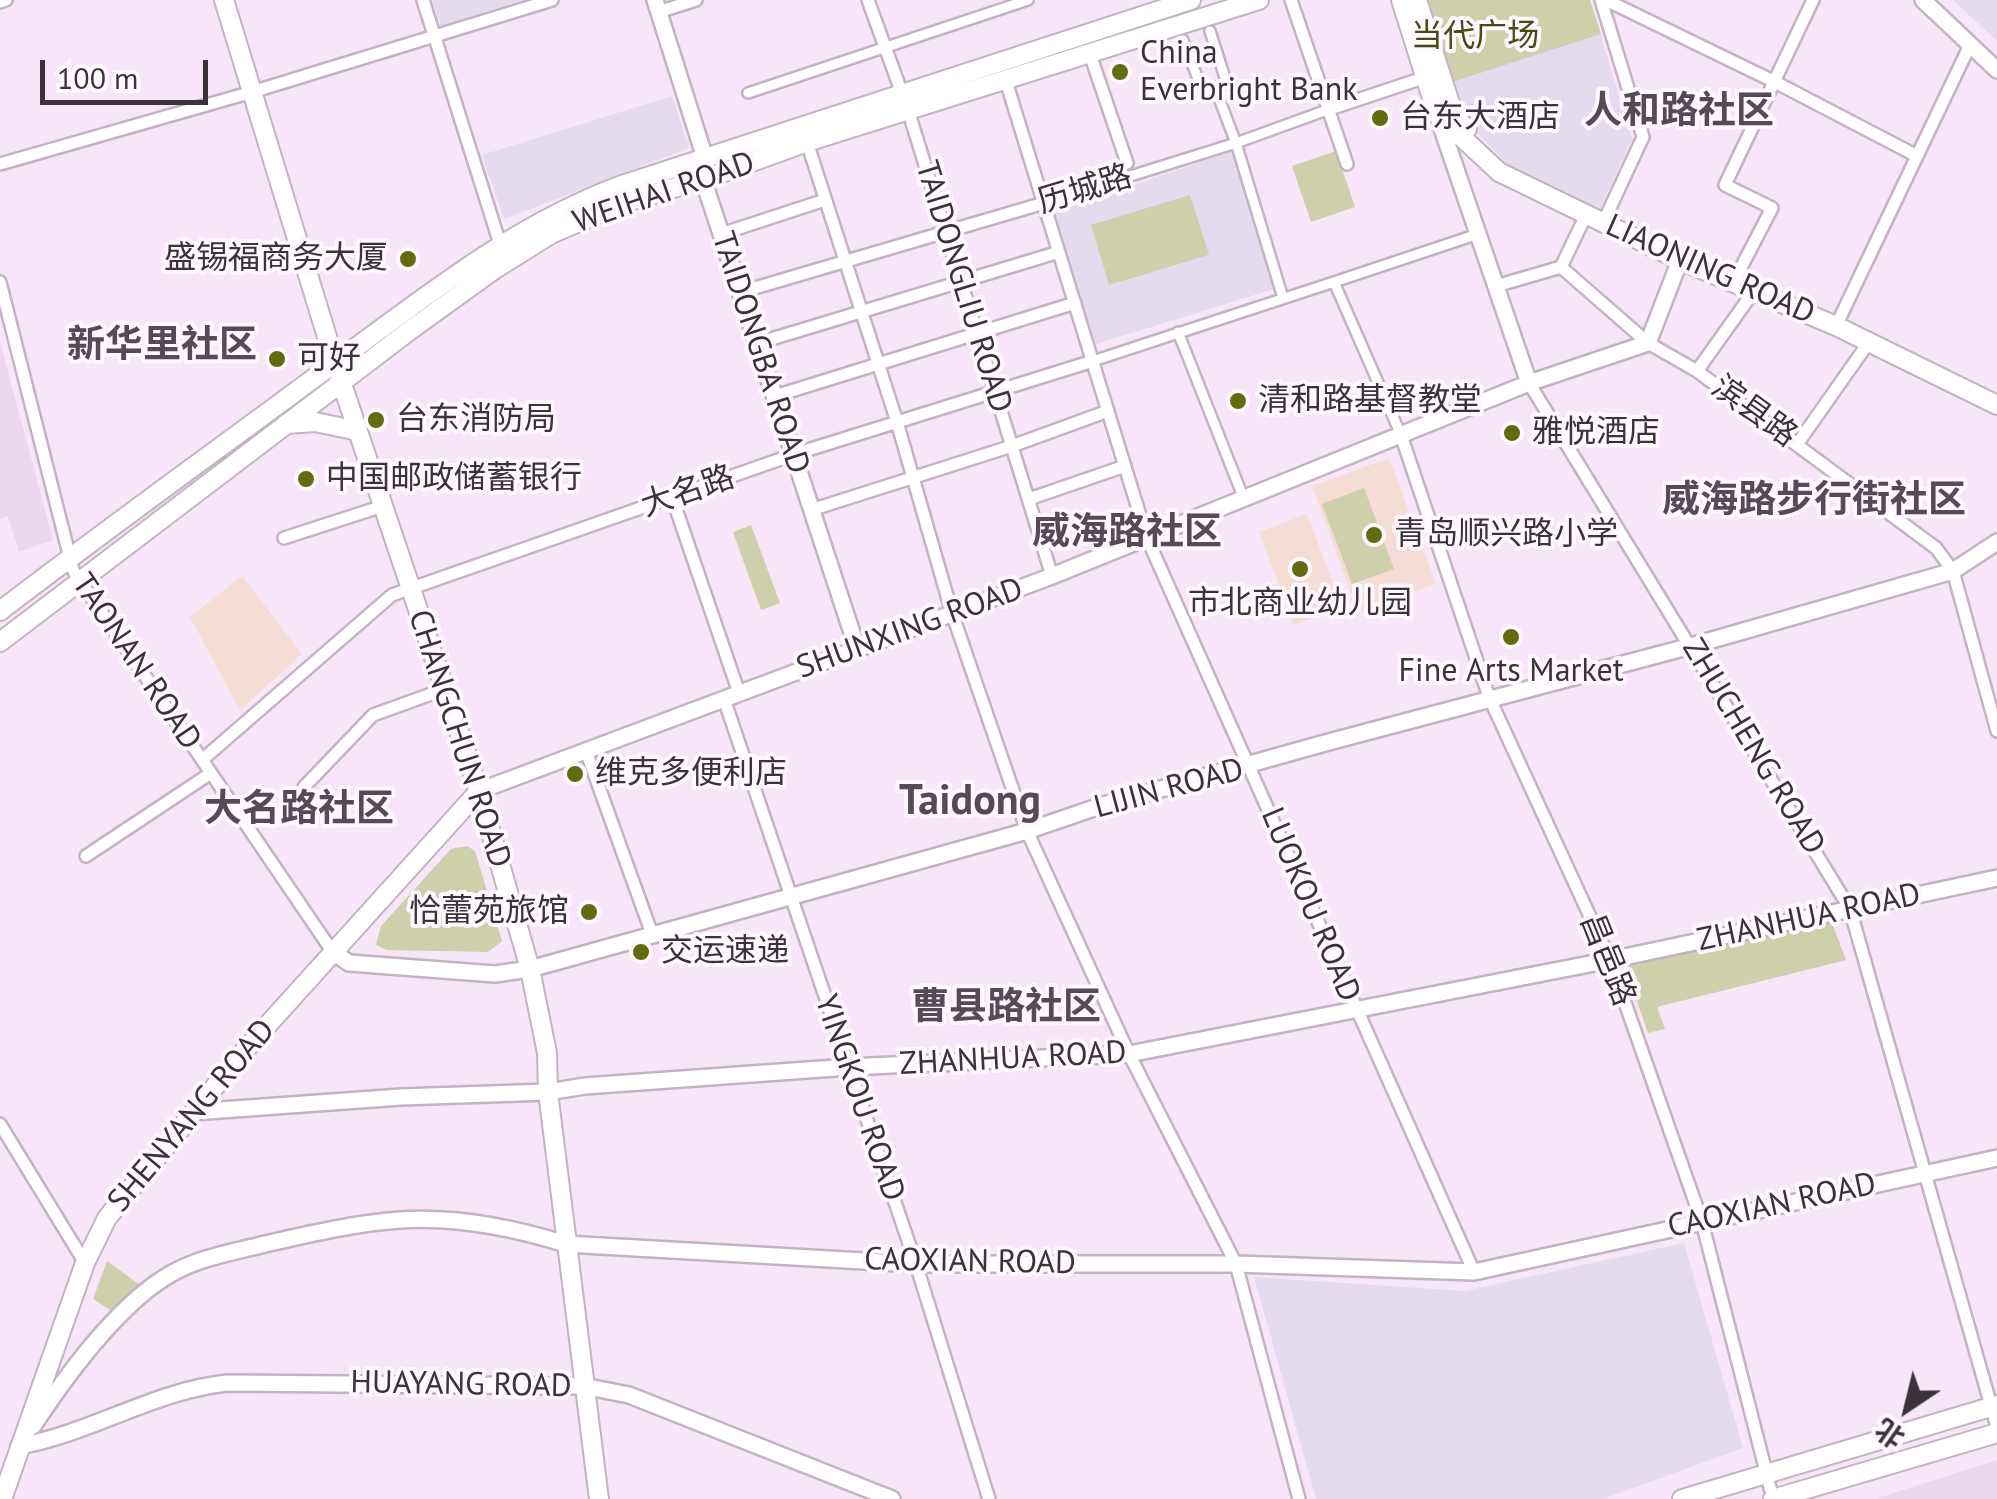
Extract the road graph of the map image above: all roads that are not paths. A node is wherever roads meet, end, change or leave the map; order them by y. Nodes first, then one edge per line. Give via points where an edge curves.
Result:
1 (224, 0) edge
2 (424, 0) edge
3 (552, 0) edge
4 (696, 0) edge
5 (868, 0) edge
6 (1028, 0) edge
7 (1191, 0) edge
8 (1259, 0) edge
9 (1290, 0) edge
10 (1400, 0) edge
11 (1417, 0) edge
12 (1604, 0) edge
13 (1813, 0) edge
14 (1922, 0) edge
15 (657, 6) edge
16 (1210, 31) dead end
17 (435, 36) junction
18 (1183, 40) dead end
19 (1970, 44) junction
20 (886, 48) junction
21 (1090, 54) junction
22 (1997, 70) edge
23 (1426, 78) junction
24 (1006, 80) junction
25 (1775, 82) junction
26 (1216, 88) junction
27 (252, 92) junction
28 (748, 93) dead end
29 (906, 102) junction
30 (1327, 110) junction
31 (1446, 115) junction
32 (807, 142) junction
33 (1236, 143) junction
34 (1917, 156) junction
35 (705, 158) junction
36 (1127, 163) dead end
37 (0, 164) edge
38 (1347, 164) dead end
39 (706, 179) junction
40 (825, 200) junction
41 (1044, 203) junction
42 (1599, 217) junction
43 (946, 231) junction
44 (724, 233) junction
45 (1478, 234) junction
46 (500, 244) junction
47 (1059, 252) junction
48 (845, 260) junction
49 (1680, 260) junction
50 (1562, 267) junction
51 (1735, 278) junction
52 (0, 282) edge
53 (962, 282) junction
54 (1334, 282) junction
55 (1496, 286) junction
56 (744, 291) junction
57 (1754, 291) junction
58 (1283, 298) junction
59 (1075, 303) junction
60 (862, 312) junction
61 (1838, 323) junction
62 (1178, 332) junction
63 (977, 333) junction
64 (1869, 342) junction
65 (760, 343) junction
66 (1648, 343) junction
67 (1093, 361) junction
68 (335, 363) junction
69 (878, 364) junction
70 (1697, 371) junction
71 (341, 382) junction
72 (1529, 383) junction
73 (994, 391) junction
74 (777, 395) junction
75 (1997, 396) edge
76 (1997, 404) edge
77 (1108, 412) junction
78 (897, 422) junction
79 (286, 424) junction
80 (358, 432) junction
81 (1401, 435) junction
82 (1798, 443) junction
83 (1012, 446) junction
84 (796, 454) junction
85 (1125, 466) junction
86 (913, 479) junction
87 (672, 497) junction
88 (1244, 499) junction
89 (1028, 500) junction
90 (383, 506) junction
91 (813, 510) junction
92 (284, 538) dead end
93 (1148, 538) junction
94 (1997, 542) edge
95 (68, 559) junction
96 (1953, 570) junction
97 (1052, 576) junction
98 (80, 582) junction
99 (411, 589) junction
100 (0, 611) edge
101 (952, 614) junction
102 (0, 642) edge
103 (1691, 646) junction
104 (859, 647) junction
105 (445, 689) junction
106 (732, 696) junction
107 (1490, 697) junction
108 (1997, 731) edge
109 (586, 751) junction
110 (202, 760) junction
111 (1251, 766) junction
112 (211, 773) junction
113 (304, 787) dead end
114 (479, 791) junction
115 (1027, 831) junction
116 (86, 856) dead end
117 (1997, 878) edge
118 (791, 898) junction
119 (1850, 909) junction
120 (652, 934) junction
121 (332, 950) junction
122 (1610, 960) junction
123 (530, 969) junction
124 (1355, 1010) junction
125 (1129, 1054) junction
126 (849, 1068) junction
127 (548, 1092) junction
128 (192, 1112) junction
129 (0, 1124) edge
130 (1997, 1158) edge
131 (1923, 1173) junction
132 (1702, 1222) junction
133 (566, 1244) junction
134 (85, 1263) junction
135 (916, 1264) junction
136 (1236, 1264) junction
137 (1474, 1272) junction
138 (583, 1386) junction
139 (1995, 1405) edge
140 (1997, 1430) edge
141 (19, 1446) junction
142 (1765, 1472) junction
143 (2, 1499) edge
144 (599, 1499) edge
145 (892, 1499) edge
146 (989, 1499) edge
147 (1299, 1499) edge
148 (1682, 1499) edge
149 (1773, 1499) edge

1 - 27 main road, CHANGCHUN ROAD
2 - 17 street
3 - 17 street
4 - 15 street
5 - 20 street, TAIDONGLIU ROAD
6 - 20 street
7 - 29 main road, WEIHAI ROAD
8 - 21 main road, WEIHAI ROAD
9 - 30 street
10 - 23 main road
11 - 31 main road
12 - 25 street
12 - 42 street via 1643,137
13 - 25 street
14 - 19 street
15 - 35 street, TAIDONGBA ROAD
16 - 26 street via 1227,84
17 - 27 street
17 - 46 street
18 - 26 street via 1202,92
19 - 22 street
19 - 34 street
20 - 28 street
20 - 29 street, TAIDONGLIU ROAD
21 - 24 main road, WEIHAI ROAD
21 - 36 street
23 - 30 street, 历城路
23 - 31 main road
24 - 29 main road, WEIHAI ROAD
24 - 41 street, LUOKOU ROAD
25 - 34 street
25 - 51 street via 1725,185 1772,208
26 - 33 street
27 - 37 street
27 - 68 main road, CHANGCHUN ROAD
29 - 32 main road, WEIHAI ROAD
29 - 35 main road, WEIHAI ROAD
29 - 43 street, TAIDONGLIU ROAD
30 - 33 street, 历城路
30 - 38 street
31 - 42 main road, LIAONING ROAD via 1505,165
31 - 45 street
32 - 39 main road, WEIHAI ROAD
32 - 40 street
33 - 41 street, 历城路
33 - 58 street
34 - 61 street
35 - 39 street, TAIDONGBA ROAD
35 - 46 main road, WEIHAI ROAD via 586,198
39 - 44 street, TAIDONGBA ROAD
39 - 71 main road, WEIHAI ROAD via 626,202 551,234
40 - 44 street
40 - 48 street
41 - 43 street, 历城路
41 - 47 street, LUOKOU ROAD
42 - 49 main road, LIAONING ROAD
42 - 50 street
42 - 51 main road, LIAONING ROAD
43 - 48 street, 历城路
43 - 53 street, TAIDONGLIU ROAD
44 - 56 street, TAIDONGBA ROAD
45 - 54 street
45 - 55 street
46 - 68 main road, WEIHAI ROAD
47 - 53 street
47 - 59 street, LUOKOU ROAD
48 - 56 street, 历城路
48 - 60 street
49 - 51 main road, LIAONING ROAD
49 - 66 street
50 - 55 street
50 - 66 street, 滨县路
51 - 57 main road, LIAONING ROAD
51 - 61 main road, LIAONING ROAD
52 - 95 street, TAONAN ROAD
53 - 60 street
53 - 63 street, TAIDONGLIU ROAD
54 - 58 street, 大名路
54 - 81 street
55 - 72 street
56 - 65 street, TAIDONGBA ROAD
57 - 61 main road, LIAONING ROAD
57 - 70 street
58 - 62 street, 大名路
59 - 63 street
59 - 67 street, LUOKOU ROAD
60 - 65 street
60 - 69 street
61 - 64 main road, LIAONING ROAD
61 - 75 main road, LIAONING ROAD
62 - 67 street, 大名路
62 - 88 street
63 - 69 street
63 - 73 street, TAIDONGLIU ROAD
64 - 76 main road, LIAONING ROAD
64 - 82 street
65 - 74 street, TAIDONGBA ROAD
66 - 70 street, 滨县路
66 - 72 street, SHUNXING ROAD
67 - 73 street, 大名路
67 - 77 street, LUOKOU ROAD
68 - 71 main road, CHANGCHUN ROAD
68 - 95 main road, WEIHAI ROAD
69 - 74 street
69 - 78 street
70 - 82 street, 滨县路
71 - 79 main road, WEIHAI ROAD
71 - 80 main road, CHANGCHUN ROAD
72 - 81 street, SHUNXING ROAD
72 - 103 street, ZHUCHENG ROAD
73 - 78 street, 大名路
73 - 83 street, TAIDONGLIU ROAD
74 - 84 street, TAIDONGBA ROAD
77 - 83 street
77 - 85 street, LUOKOU ROAD
78 - 84 street, 大名路
78 - 86 street
79 - 80 main road via 315,422
79 - 98 main road, WEIHAI ROAD
80 - 90 main road, CHANGCHUN ROAD
81 - 88 street, SHUNXING ROAD
81 - 107 street, 昌邑路
82 - 96 street, 滨县路 via 1936,548
83 - 86 street
83 - 89 street, TAIDONGLIU ROAD
84 - 87 street, 大名路
84 - 91 street, TAIDONGBA ROAD
85 - 89 street
85 - 93 street, LUOKOU ROAD
86 - 91 street
86 - 101 street
87 - 99 street, 大名路
87 - 106 street, YINGKOU ROAD
88 - 93 street, SHUNXING ROAD
89 - 97 street, TAIDONGLIU ROAD
90 - 92 street
90 - 99 main road, CHANGCHUN ROAD
91 - 104 street, TAIDONGBA ROAD
93 - 97 street, SHUNXING ROAD
93 - 111 street, LUOKOU ROAD
94 - 96 street, LIJIN ROAD
95 - 98 street, TAONAN ROAD
95 - 100 main road, WEIHAI ROAD
96 - 103 street, LIJIN ROAD
96 - 108 street, 滨县路
97 - 101 street, SHUNXING ROAD
98 - 102 main road, WEIHAI ROAD
98 - 110 street, TAONAN ROAD
99 - 105 main road, CHANGCHUN ROAD
99 - 110 street, 大名路 via 392,595
101 - 104 street, SHUNXING ROAD
101 - 115 street
103 - 107 street, LIJIN ROAD
103 - 119 street, ZHUCHENG ROAD
104 - 106 street, SHUNXING ROAD
105 - 113 street via 373,715
105 - 114 main road, CHANGCHUN ROAD
106 - 109 street, SHUNXING ROAD
106 - 118 street, YINGKOU ROAD
107 - 111 street, LIJIN ROAD
107 - 122 street, 昌邑路
109 - 114 street, SHUNXING ROAD
109 - 120 street
110 - 112 street, TAONAN ROAD
111 - 115 street, LIJIN ROAD
111 - 124 street, LUOKOU ROAD
112 - 116 street
112 - 121 street, TAONAN ROAD
114 - 121 main road, SHENYANG ROAD
114 - 123 main road, CHANGCHUN ROAD
115 - 118 street, LIJIN ROAD
115 - 125 street
117 - 119 street, ZHANHUA ROAD
118 - 120 street, LIJIN ROAD
118 - 126 street, YINGKOU ROAD
119 - 122 street, ZHANHUA ROAD
119 - 131 street, ZHUCHENG ROAD
120 - 123 street, LIJIN ROAD
121 - 123 street, LIJIN ROAD via 350,963 495,974
121 - 128 main road, SHENYANG ROAD
122 - 124 street, ZHANHUA ROAD
122 - 132 street, 昌邑路
123 - 127 main road, CHANGCHUN ROAD
124 - 125 street, ZHANHUA ROAD
124 - 137 street, LUOKOU ROAD
125 - 126 street, ZHANHUA ROAD
125 - 136 street
126 - 127 street, ZHANHUA ROAD
126 - 135 street, YINGKOU ROAD
127 - 128 street, ZHANHUA ROAD
127 - 133 main road, CHANGCHUN ROAD
128 - 134 main road, SHENYANG ROAD via 107,1218
129 - 134 street
130 - 131 street, CAOXIAN ROAD
131 - 132 street, CAOXIAN ROAD
131 - 139 street, ZHUCHENG ROAD
132 - 137 street, CAOXIAN ROAD
132 - 142 street, 昌邑路
133 - 135 street, CAOXIAN ROAD
133 - 138 main road, CHANGCHUN ROAD
133 - 141 street, CAOXIAN ROAD via 521,1230 400,1220 191,1264 137,1300 94,1345
134 - 141 main road, SHENYANG ROAD
135 - 136 street, CAOXIAN ROAD
135 - 146 street, YINGKOU ROAD
136 - 137 street, CAOXIAN ROAD
136 - 147 street
138 - 141 street, HUAYANG ROAD via 227,1383 194,1387
138 - 144 main road, CHANGCHUN ROAD
138 - 145 street, HUAYANG ROAD via 629,1395
139 - 140 street, ZHUCHENG ROAD
139 - 142 main road
140 - 149 main road
141 - 143 main road, SHENYANG ROAD
142 - 148 main road
142 - 149 street, 昌邑路

